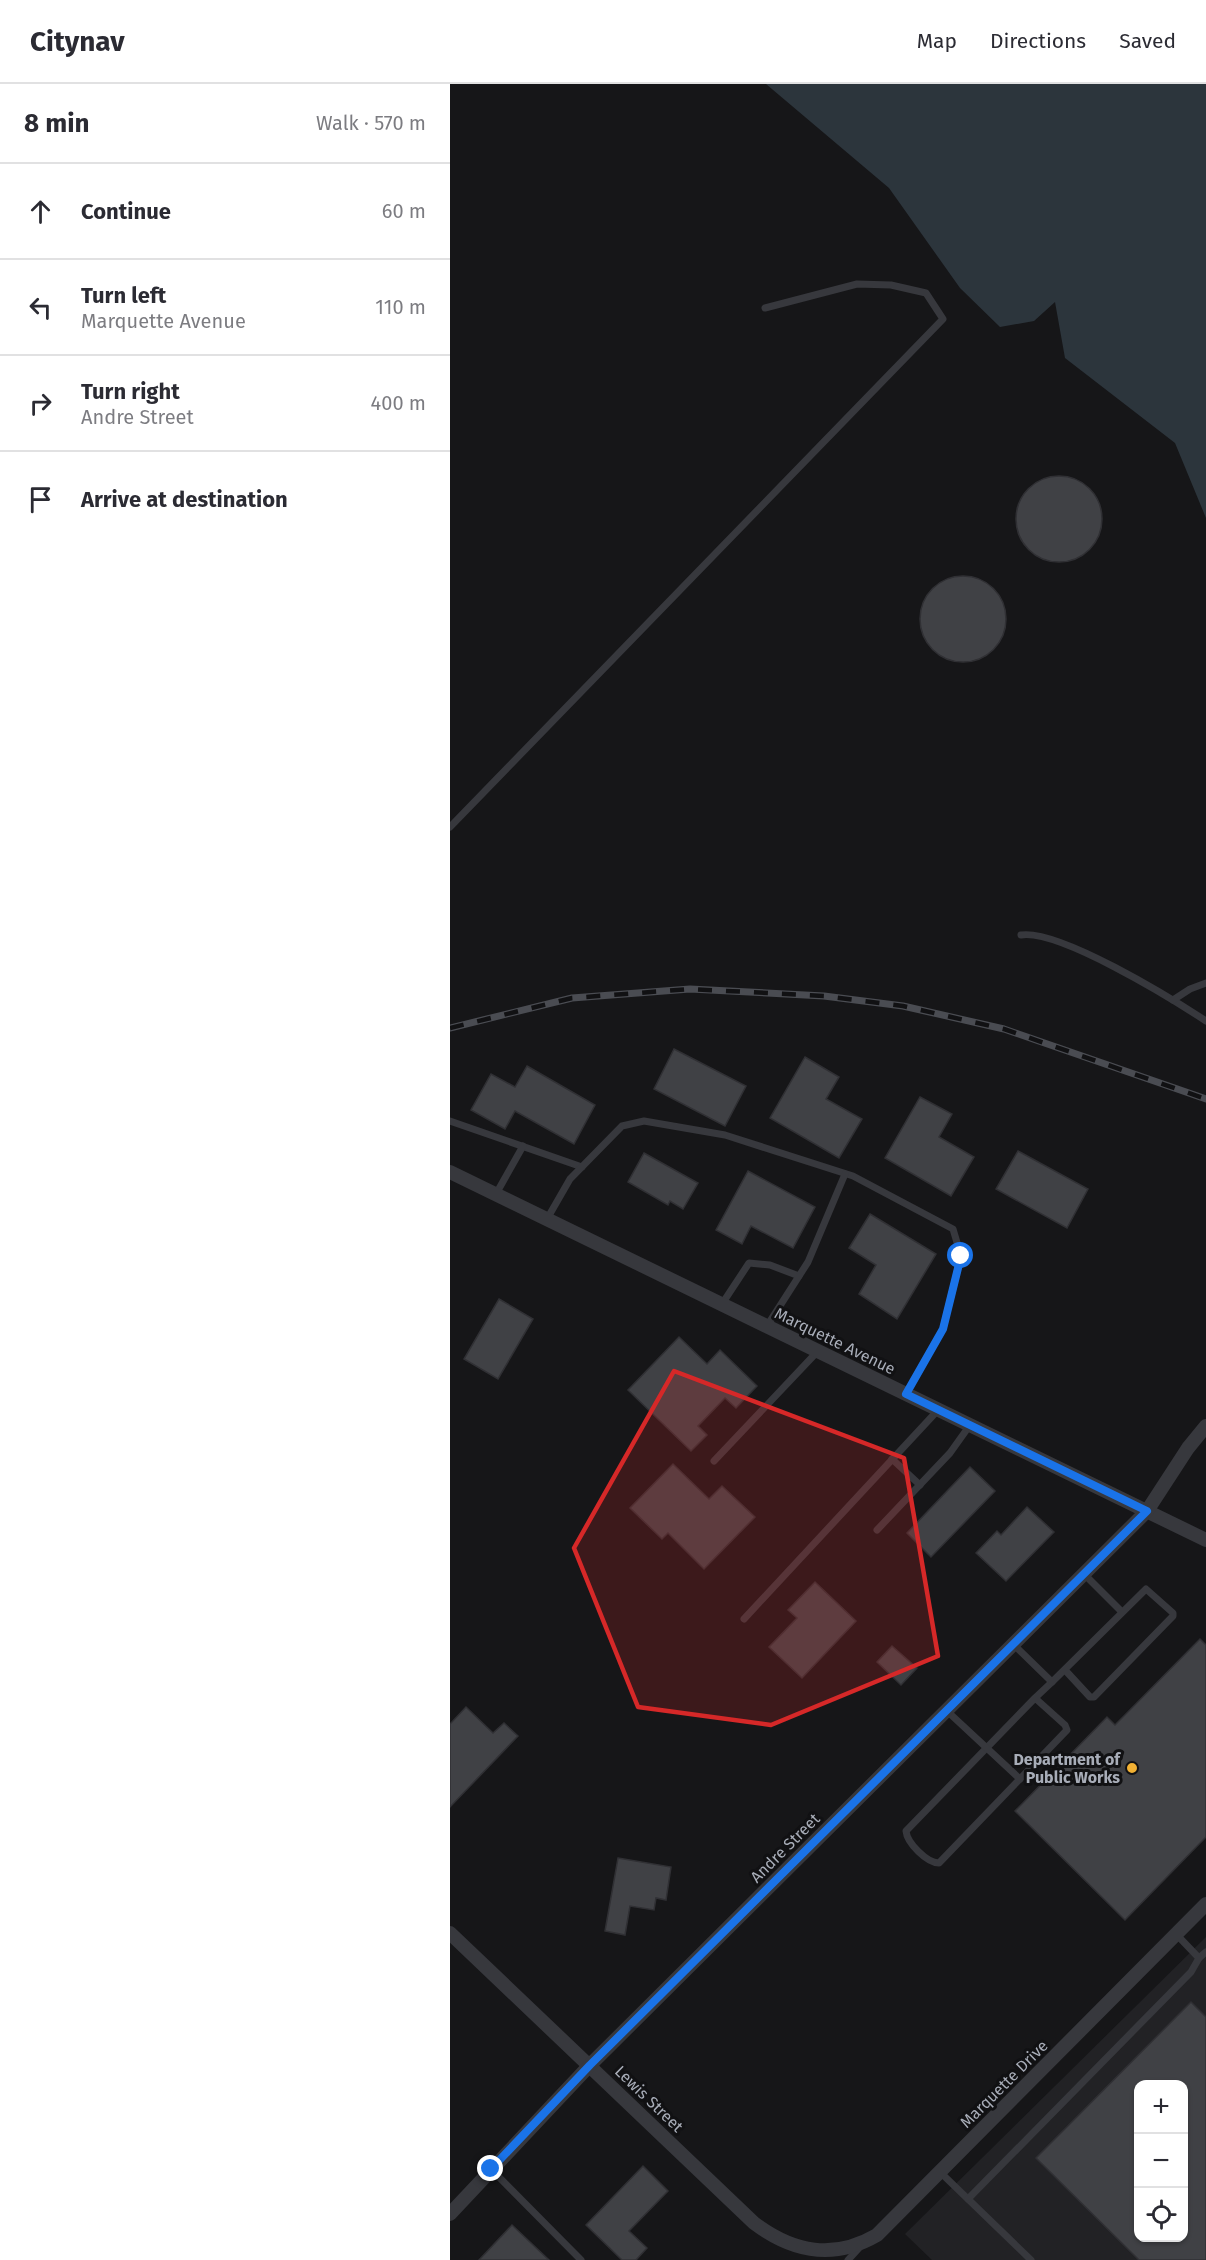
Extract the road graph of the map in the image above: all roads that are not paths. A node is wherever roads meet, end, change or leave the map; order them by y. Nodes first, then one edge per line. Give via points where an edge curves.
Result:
1 (765, 308) dead end
2 (450, 827) edge
3 (1021, 934) dead end
4 (1206, 983) edge
5 (1173, 1000) junction
6 (1206, 1021) edge
7 (450, 1121) edge
8 (523, 1146) junction
9 (582, 1167) junction
10 (450, 1172) edge
11 (845, 1174) junction
12 (496, 1194) junction
13 (547, 1219) junction
14 (799, 1276) junction
15 (722, 1304) junction
16 (767, 1326) junction
17 (818, 1351) junction
18 (906, 1394) junction
19 (939, 1409) junction
20 (970, 1425) junction
21 (1206, 1426) edge
22 (892, 1459) junction
23 (714, 1461) dead end
24 (920, 1485) junction
25 (1147, 1511) junction
26 (877, 1530) dead end
27 (1206, 1540) edge
28 (1084, 1574) junction
29 (1122, 1612) junction
30 (744, 1618) dead end
31 (1014, 1645) junction
32 (1065, 1670) junction
33 (1052, 1682) junction
34 (1035, 1698) junction
35 (947, 1711) junction
36 (987, 1748) junction
37 (1020, 1779) junction
38 (1206, 1904) edge
39 (450, 1933) edge
40 (1176, 1934) junction
41 (1206, 1952) edge
42 (1199, 1958) junction
43 (590, 2065) junction
44 (491, 2169) junction
45 (940, 2172) junction
46 (968, 2199) junction
47 (450, 2214) edge
48 (860, 2247) junction
49 (808, 2249) joint
50 (580, 2260) edge
51 (848, 2260) edge
52 (1031, 2260) edge

1 - 2 lane via 857,284 891,285 926,293 943,319
3 - 5 lane via 1055,939
4 - 5 lane
5 - 6 lane
7 - 8 lane
8 - 9 lane
8 - 12 lane
9 - 11 lane via 622,1126 644,1121 725,1135
9 - 13 lane via 570,1179
10 - 12 street, Marquette Avenue
11 - 14 lane
11 - 18 lane via 952,1229 961,1256 943,1329
12 - 13 street, Marquette Avenue
13 - 15 street, Marquette Avenue
14 - 15 lane via 770,1265 749,1263
14 - 16 lane
15 - 16 street, Marquette Avenue
16 - 17 street, Marquette Avenue
17 - 18 street, Marquette Avenue
17 - 23 lane
18 - 19 street, Marquette Avenue
19 - 20 street, Marquette Avenue
19 - 22 lane
20 - 24 lane
20 - 25 street, Marquette Avenue
21 - 25 street, Andre Street
22 - 24 lane
22 - 30 lane
24 - 26 lane
25 - 27 street, Marquette Avenue
25 - 28 street, Andre Street
28 - 29 lane
28 - 31 street, Andre Street
29 - 32 lane
29 - 32 lane via 1146,1588 1173,1616 1094,1697
31 - 33 lane
31 - 35 street, Andre Street
32 - 33 lane
33 - 34 lane
34 - 36 lane
34 - 37 lane via 1067,1730
35 - 36 lane
35 - 43 street, Andre Street
36 - 37 lane
36 - 37 lane via 906,1831 907,1839 931,1862 939,1863
38 - 40 street, Marquette Drive
39 - 43 street, Lewis Street
40 - 42 lane
40 - 45 street, Marquette Drive
41 - 42 lane
42 - 46 lane via 1191,1972
43 - 44 street, Andre Street
43 - 49 street, Lewis Street via 754,2223 770,2235
44 - 47 street, Andre Street
44 - 50 lane
45 - 46 lane
45 - 48 street, Marquette Drive
46 - 52 lane
48 - 49 street, Marquette Drive via 822,2253
48 - 51 lane

